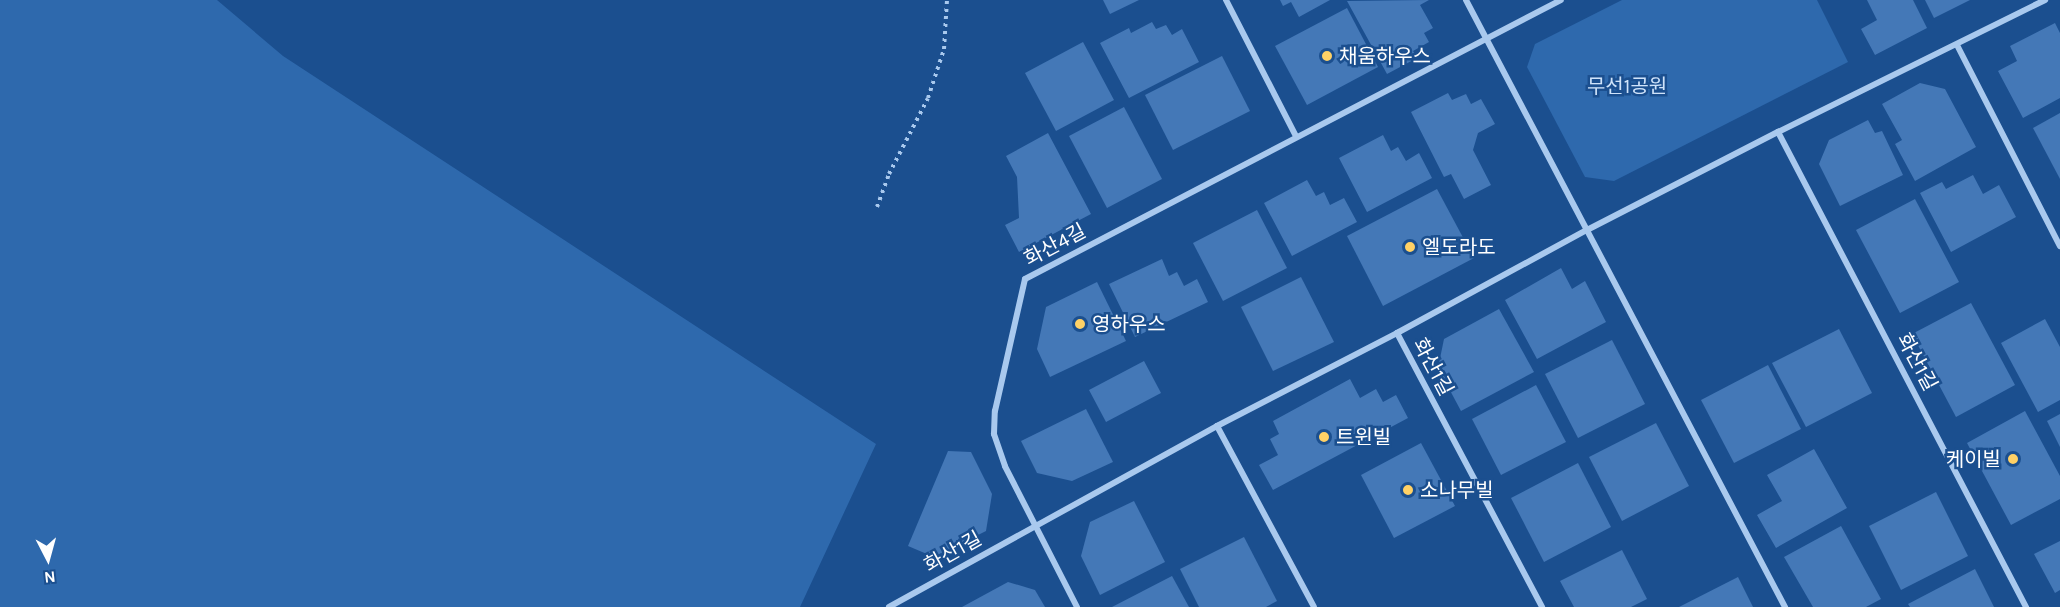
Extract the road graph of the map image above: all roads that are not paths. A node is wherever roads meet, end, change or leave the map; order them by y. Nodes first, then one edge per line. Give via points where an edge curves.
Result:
1 (1226, 0) edge
2 (1466, 0) edge
3 (1561, 0) edge
4 (2045, 0) edge
5 (1487, 38) junction
6 (1957, 45) junction
7 (1778, 132) junction
8 (1296, 136) junction
9 (1587, 230) junction
10 (2060, 246) edge
11 (1397, 333) junction
12 (1217, 426) junction
13 (1034, 525) junction
14 (889, 607) edge
15 (1077, 607) edge
16 (1314, 607) edge
17 (1542, 607) edge
18 (1785, 607) edge
19 (2026, 607) edge

1 - 8 street
2 - 5 street
3 - 5 street, 화산4길
4 - 6 street, 화산1길
5 - 8 street, 화산4길
5 - 9 street
6 - 7 street, 화산1길
6 - 10 street
7 - 9 street, 화산1길
7 - 19 street, 화산1길
8 - 13 street, 화산4길 via 1025,279 995,411 994,434
9 - 11 street, 화산1길
9 - 18 street
11 - 12 street, 화산1길
11 - 17 street, 화산1길
12 - 13 street, 화산1길
12 - 16 street
13 - 14 street, 화산1길
13 - 15 street

